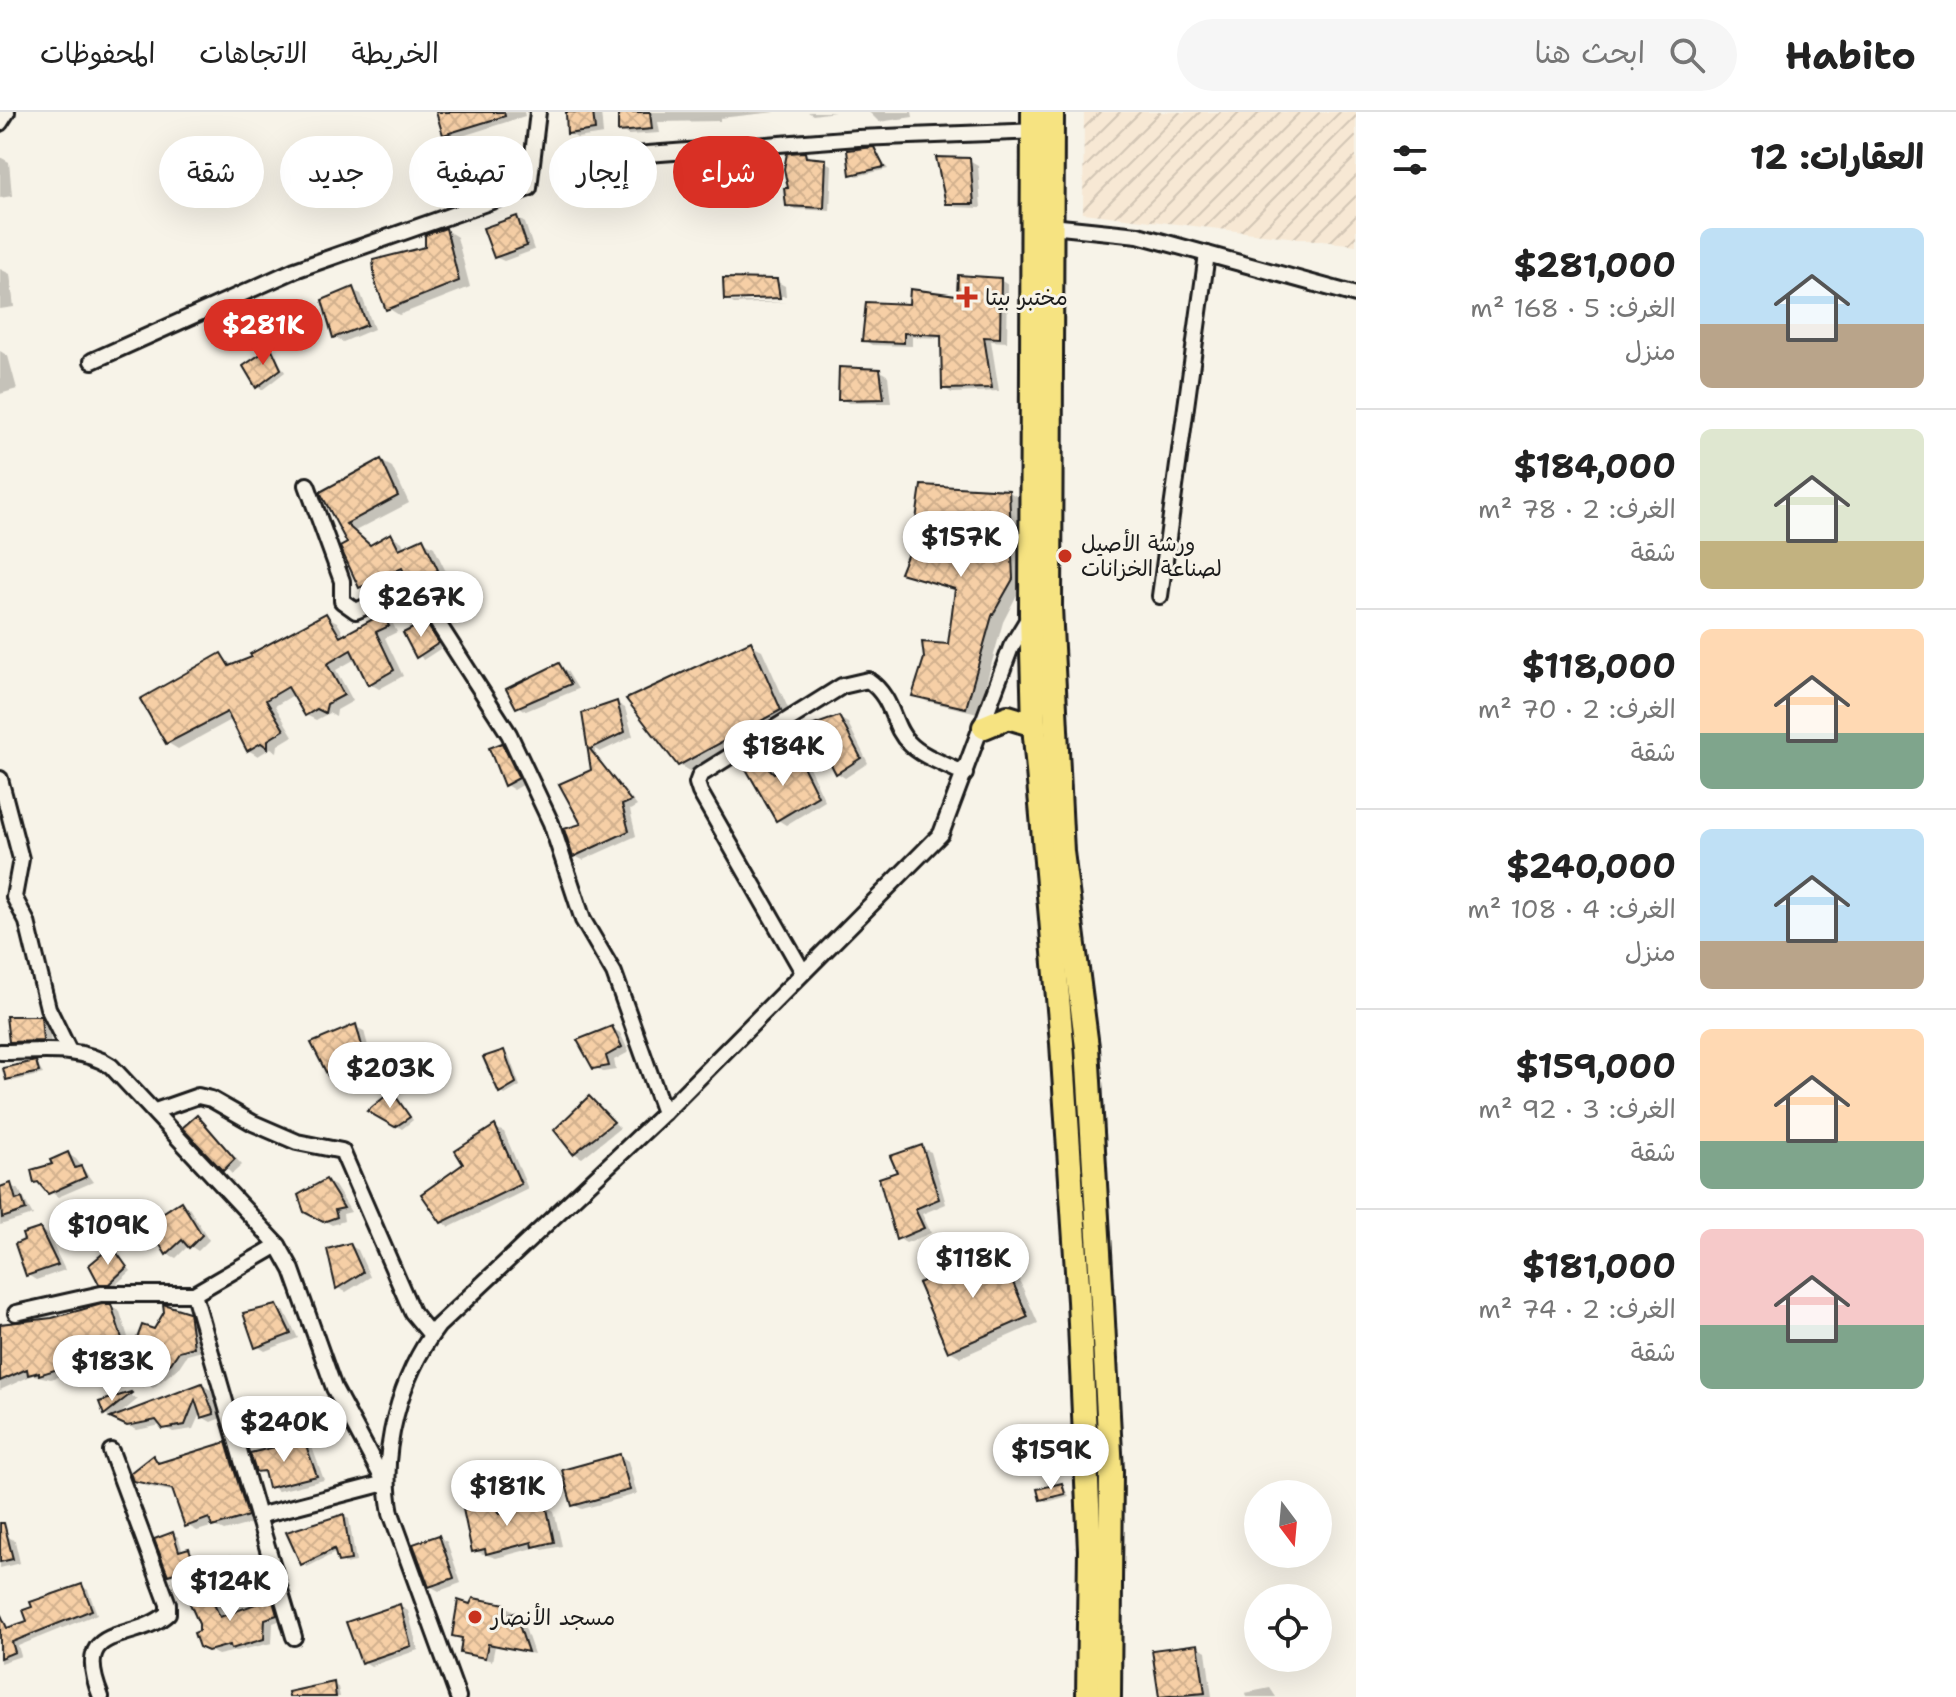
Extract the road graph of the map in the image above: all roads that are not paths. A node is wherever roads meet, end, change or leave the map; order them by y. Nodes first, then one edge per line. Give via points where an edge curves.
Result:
1 (7, 112) edge
2 (538, 112) edge
3 (1042, 122) edge
4 (0, 123) edge
5 (657, 153) edge
6 (1051, 226) junction
7 (1207, 254) junction
8 (1356, 295) edge
9 (92, 361) dead end
10 (307, 485) dead end
11 (1160, 596) dead end
12 (1040, 610) junction
13 (1034, 725) junction
14 (984, 727) junction
15 (965, 774) junction
16 (0, 779) edge
17 (803, 972) junction
18 (69, 1051) junction
19 (0, 1052) edge
20 (155, 1111) junction
21 (664, 1113) junction
22 (278, 1245) junction
23 (194, 1294) junction
24 (16, 1313) dead end
25 (431, 1335) junction
26 (111, 1451) dead end
27 (385, 1483) junction
28 (258, 1516) junction
29 (294, 1637) dead end
30 (101, 1697) edge
31 (458, 1697) edge
32 (1088, 1697) edge
33 (1109, 1697) edge

1 - 4 street
2 - 9 street via 529,188 295,270
3 - 5 street
3 - 6 highway
3 - 12 highway
6 - 7 street via 1127,233
6 - 12 highway
7 - 8 street
7 - 11 street
10 - 21 street via 342,581 342,601 356,611 377,602 414,596 423,600 509,734 551,823 583,920 614,973
12 - 13 highway
12 - 14 street via 1011,647
12 - 33 highway via 1062,852 1087,1047 1111,1471
13 - 14 highway via 1008,717
13 - 32 highway via 1079,1301 1090,1550
14 - 15 street
15 - 17 street via 941,834
15 - 17 street via 909,744 885,697 868,680 842,686 700,775 700,792
16 - 18 street via 21,859 14,897 27,922 48,1008
17 - 21 street
18 - 19 street
18 - 20 street via 94,1055 111,1066
20 - 22 street
20 - 25 street via 198,1096 297,1142 342,1151 412,1312
21 - 25 street
22 - 23 street
22 - 27 street via 308,1310 334,1388
23 - 24 street via 101,1294
23 - 28 street
25 - 27 street via 396,1416
26 - 30 street via 168,1613 123,1631 94,1651 91,1662
27 - 28 street
27 - 31 street via 391,1513
28 - 29 street

